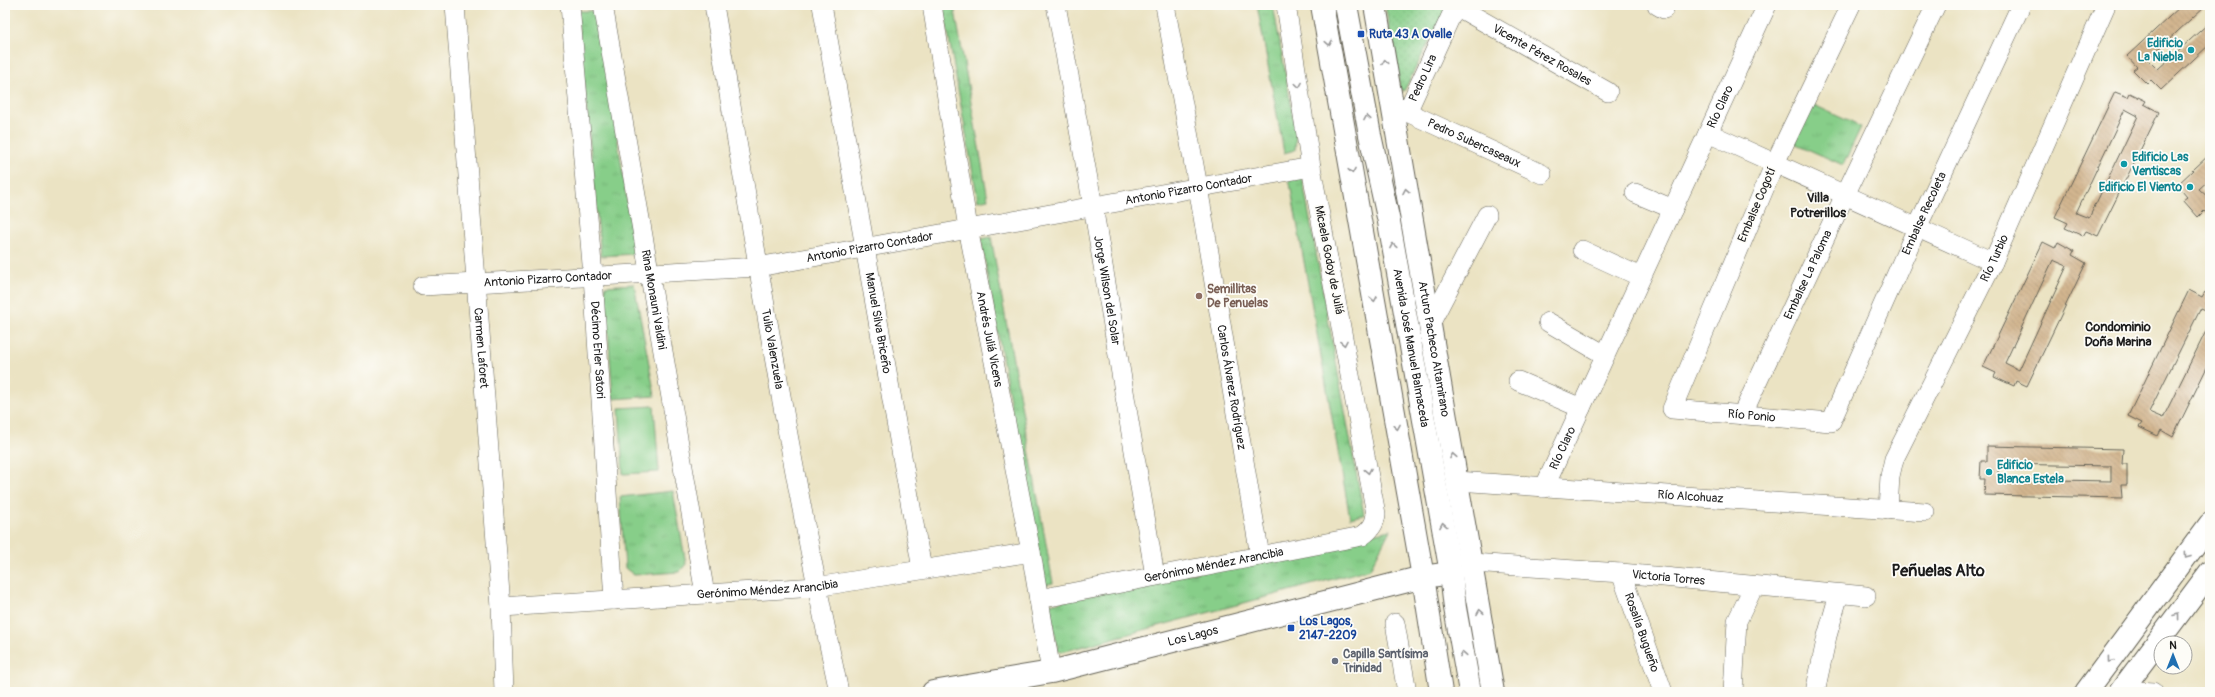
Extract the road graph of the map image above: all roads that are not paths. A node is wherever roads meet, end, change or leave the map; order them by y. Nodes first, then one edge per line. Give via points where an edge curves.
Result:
1 (570, 5) edge
2 (603, 5) edge
3 (714, 5) edge
4 (822, 5) edge
5 (932, 5) edge
6 (1056, 5) edge
7 (1165, 5) edge
8 (1286, 5) edge
9 (1322, 5) edge
10 (1346, 5) edge
11 (1375, 5) edge
12 (1456, 5) edge
13 (1767, 5) edge
14 (1851, 5) edge
15 (1936, 5) edge
16 (2021, 5) edge
17 (2106, 5) edge
18 (454, 6) edge
19 (1608, 92) dead end
20 (1398, 108) junction
21 (1708, 133) junction
22 (1775, 163) junction
23 (1311, 167) junction
24 (1542, 174) dead end
25 (1198, 187) junction
26 (1635, 193) dead end
27 (1845, 195) junction
28 (1093, 206) junction
29 (1673, 209) junction
30 (1487, 215) dead end
31 (968, 228) junction
32 (1917, 228) junction
33 (865, 247) junction
34 (1582, 250) dead end
35 (1993, 262) junction
36 (758, 267) junction
37 (649, 273) junction
38 (593, 276) junction
39 (1641, 278) junction
40 (476, 283) junction
41 (423, 286) dead end
42 (1548, 322) dead end
43 (1429, 326) junction
44 (1605, 355) junction
45 (1518, 381) dead end
46 (1581, 408) junction
47 (1672, 409) joint
48 (1742, 415) junction
49 (1831, 422) joint
50 (1457, 481) junction
51 (1544, 488) junction
52 (1888, 510) junction
53 (1925, 512) dead end
54 (1376, 514) joint
55 (2210, 524) edge
56 (1031, 552) junction
57 (1260, 556) junction
58 (1472, 563) junction
59 (922, 569) junction
60 (1451, 572) junction
61 (2210, 572) edge
62 (1621, 573) junction
63 (1155, 576) junction
64 (1423, 577) junction
65 (1754, 586) junction
66 (816, 587) junction
67 (705, 594) junction
68 (1839, 594) junction
69 (1866, 596) dead end
70 (1039, 599) junction
71 (614, 600) junction
72 (501, 607) junction
73 (1395, 623) dead end
74 (1051, 672) junction
75 (995, 687) edge
76 (2121, 691) edge
77 (504, 692) edge
78 (839, 692) edge
79 (933, 692) edge
80 (1407, 692) edge
81 (1441, 692) edge
82 (1470, 692) edge
83 (1493, 692) edge
84 (1663, 692) edge
85 (1733, 692) edge
86 (1815, 692) edge
87 (2086, 692) edge
88 (2153, 692) edge

1 - 38 street, Décimo Erler Satori
2 - 37 street, Rina Monauni Valdini
3 - 36 street, Tulio Valenzuela
4 - 33 street, Manuel Silva Briceño
5 - 31 street, Andrés Juliá Vicens
6 - 28 street, Jorge Wilson del Solar
7 - 25 street, Carlos Álvarez Rodríguez
8 -> 23 street, Micaela Godoy de Juliá
9 -> 64 main road
60 -> 10 main road, Avenida José Manuel Balmaceda via 1389,222
20 -> 11 main road, Arturo Pacheco Altamirano via 1386,64
12 - 19 street, Vicente Pérez Rosales
12 - 20 street, Pedro Lira
13 - 21 street, Río Claro
14 - 22 street, Embalse Cogotí
15 - 27 street, Embalse La Paloma
16 - 32 street, Embalse Recoleta
17 - 35 street, Río Turbio
18 - 40 street, Carmen Laforet
20 - 24 street, Pedro Subercaseaux
43 -> 20 main road, Arturo Pacheco Altamirano
21 - 22 street
21 - 29 street, Río Claro
22 - 27 street
22 - 47 street, Embalse Cogotí
23 - 25 street, Antonio Pizarro Contador
23 -> 54 street, Micaela Godoy de Juliá
25 - 28 street, Antonio Pizarro Contador
25 - 57 street, Carlos Álvarez Rodríguez
26 - 29 street
27 - 32 street
27 - 48 street, Embalse La Paloma
28 - 31 street, Antonio Pizarro Contador
28 - 63 street, Jorge Wilson del Solar
29 - 39 street, Río Claro
30 - 43 street
31 - 33 street, Antonio Pizarro Contador
31 - 56 street, Andrés Juliá Vicens
32 - 35 street
32 - 49 street, Embalse Recoleta
33 - 36 street, Antonio Pizarro Contador
33 - 59 street, Manuel Silva Briceño
34 - 39 street
35 - 52 street, Río Turbio via 1894,459
36 - 37 street, Antonio Pizarro Contador
36 - 66 street, Tulio Valenzuela
37 - 38 street, Antonio Pizarro Contador
37 - 67 street, Rina Monauni Valdini
38 - 40 street, Antonio Pizarro Contador
38 - 71 street, Décimo Erler Satori
39 - 44 street, Río Claro
40 - 41 street, Antonio Pizarro Contador
40 - 72 street, Carmen Laforet
42 - 44 street
50 -> 43 main road, Arturo Pacheco Altamirano
44 - 46 street, Río Claro
45 - 46 street
46 - 51 street, Río Claro
47 - 48 street, Río Ponio
48 - 49 street, Río Ponio
50 - 51 street, Río Alcohuaz
50 - 58 main road, Arturo Pacheco Altamirano
51 - 52 street, Río Alcohuaz
52 - 53 street, Río Alcohuaz
54 - 57 street, Gerónimo Méndez Arancibia via 1373,527 1362,536
55 -> 87 main road
56 - 59 street, Gerónimo Méndez Arancibia
56 - 70 street, Andrés Juliá Vicens
57 - 63 street, Gerónimo Méndez Arancibia
58 - 62 street, Victoria Torres
83 -> 58 main road, Arturo Pacheco Altamirano
59 - 66 street, Gerónimo Méndez Arancibia
60 - 64 main road, Los Lagos
82 -> 60 main road, Avenida José Manuel Balmaceda
76 -> 61 main road
62 - 65 street, Victoria Torres
62 - 84 street, Rosalía Bugueño
63 - 70 street, Gerónimo Méndez Arancibia
64 - 74 main road, Los Lagos
64 - 81 main road
65 - 68 street, Victoria Torres
65 - 85 street via 1737,621
66 - 67 street, Gerónimo Méndez Arancibia
66 - 78 street, Tulio Valenzuela
67 - 71 street, Gerónimo Méndez Arancibia
68 - 69 street, Victoria Torres
68 - 86 street via 1826,636
70 - 74 street, Andrés Juliá Vicens
71 - 72 street, Gerónimo Méndez Arancibia
72 - 77 street, Carmen Laforet
73 - 80 street
74 - 75 main road, Los Lagos
75 - 79 main road, Los Lagos
76 - 88 street

